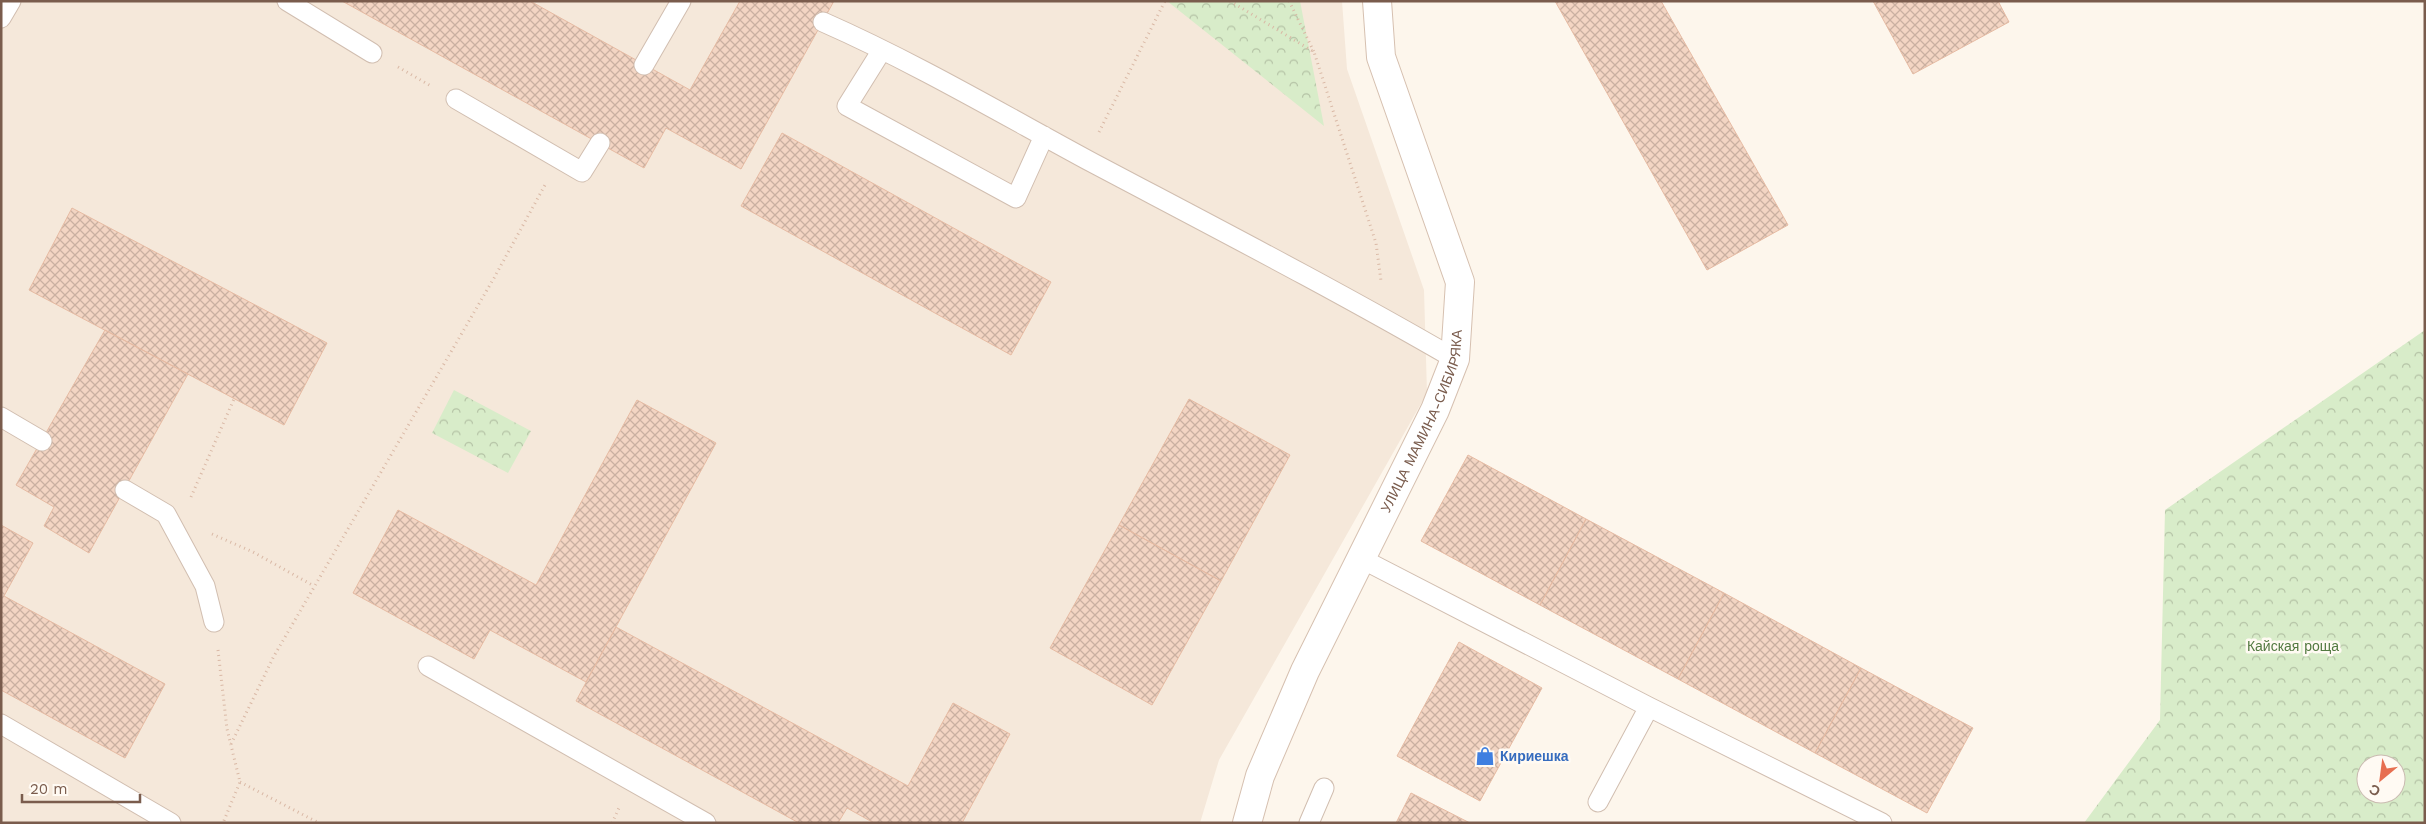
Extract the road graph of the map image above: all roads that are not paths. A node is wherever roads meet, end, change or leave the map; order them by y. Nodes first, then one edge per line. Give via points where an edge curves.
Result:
1 (11, 1) edge
2 (287, 1) edge
3 (681, 1) edge
4 (1377, 1) edge
5 (1, 18) edge
6 (822, 22) dead end
7 (882, 50) junction
8 (372, 53) road end
9 (644, 65) dead end
10 (456, 100) road end
11 (1044, 136) junction
12 (600, 143) dead end
13 (1454, 359) junction
14 (1, 417) edge
15 (42, 441) dead end
16 (125, 490) dead end
17 (1360, 558) junction
18 (214, 622) road end
19 (428, 666) dead end
20 (1648, 706) junction
21 (1, 724) edge
22 (1324, 788) dead end
23 (1598, 802) dead end
24 (171, 823) edge
25 (706, 823) edge
26 (1246, 823) edge
27 (1310, 823) edge
28 (1882, 823) edge

1 - 5 lane
2 - 8 lane
3 - 9 lane
4 - 13 street, УЛИЦА МАМИНА-СИБИРЯКА via 1381,57 1460,282
6 - 7 lane
7 - 11 lane
7 - 11 lane via 847,106 1016,198
10 - 12 lane via 582,172
11 - 13 lane via 1386,319
13 - 17 street, УЛИЦА МАМИНА-СИБИРЯКА via 1434,410
14 - 15 lane
16 - 18 lane via 166,514 205,586
17 - 20 lane
17 - 26 street, УЛИЦА МАМИНА-СИБИРЯКА via 1305,671 1260,776
19 - 25 lane
20 - 23 lane
20 - 28 lane
21 - 24 lane
22 - 27 lane

